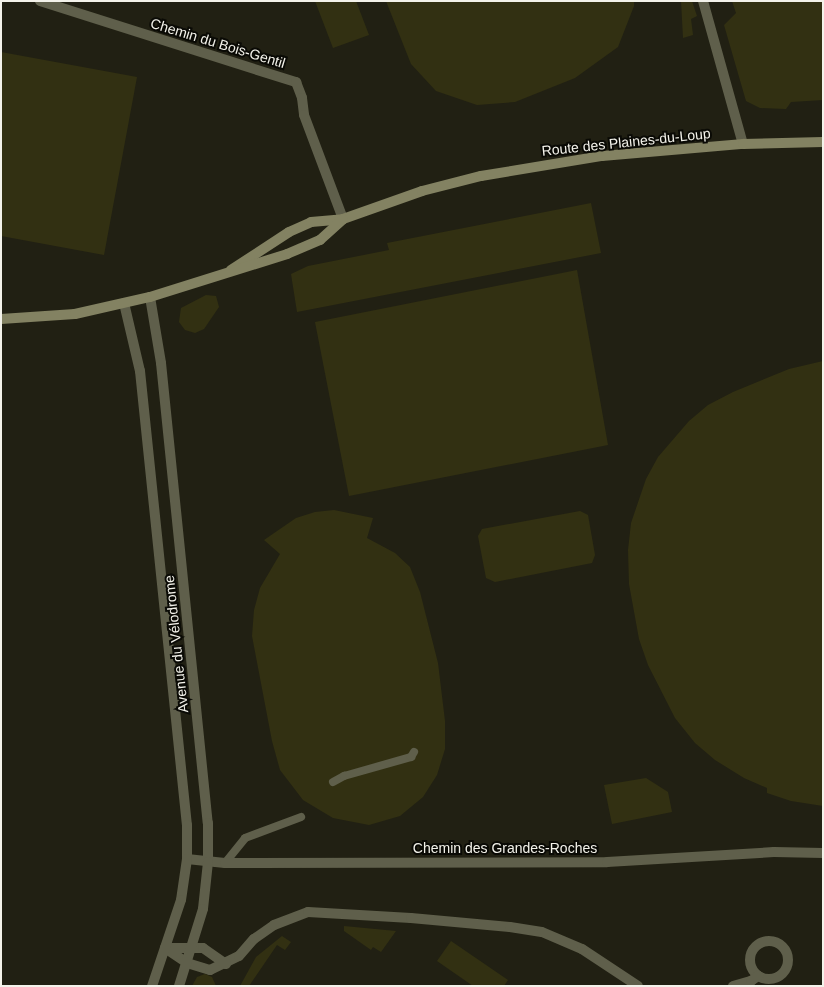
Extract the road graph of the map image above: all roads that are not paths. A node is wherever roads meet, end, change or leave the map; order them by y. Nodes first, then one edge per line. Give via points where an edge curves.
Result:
1 (40, 1) edge
2 (703, 1) edge
3 (823, 142) edge
4 (743, 144) junction
5 (343, 219) junction
6 (231, 270) junction
7 (150, 297) junction
8 (124, 303) junction
9 (1, 319) edge
10 (414, 752) dead end
11 (333, 782) dead end
12 (301, 817) dead end
13 (823, 853) edge
14 (187, 859) junction
15 (208, 862) junction
16 (225, 863) junction
17 (165, 948) junction
18 (192, 948) junction
19 (187, 963) junction
20 (226, 964) junction
21 (758, 976) dead end
22 (152, 986) edge
23 (179, 986) edge
24 (638, 986) edge
25 (733, 986) edge

1 - 5 street, Chemin du Bois-Gentil via 296,82 302,98 304,115
2 - 4 street
3 - 4 main road, Route des Plaines-du-Loup
4 - 5 main road, Route des Plaines-du-Loup via 602,156 533,166 422,191
5 - 6 main road, Route des Plaines-du-Loup via 320,240 287,254
5 - 6 main road, Route des Plaines-du-Loup via 320,220 306,224 289,232
6 - 7 main road, Route des Plaines-du-Loup
7 - 8 main road, Route des Plaines-du-Loup
7 - 15 street, Avenue du Vélodrome via 161,369 194,678 208,824
8 - 9 main road, Route des Plaines-du-Loup via 76,314
8 - 14 street, Avenue du Vélodrome via 141,379 186,806
10 - 11 lane via 411,757 344,776
12 - 16 lane via 245,838
13 - 16 street, Chemin des Grandes-Roches via 774,852 607,862
14 - 15 street, Chemin des Grandes-Roches
14 - 17 street, Avenue du Vélodrome via 181,900
15 - 16 street, Chemin des Grandes-Roches
15 - 18 street, Avenue du Vélodrome via 203,909
17 - 18 street
17 - 19 street
17 - 22 street, Avenue du Vélodrome
18 - 19 street, Avenue du Vélodrome
18 - 20 street via 203,948
19 - 20 street via 210,970
19 - 23 street, Avenue du Vélodrome
20 - 24 street via 239,956 262,933 281,922 308,912 336,912 510,926 542,932 582,949
21 - 25 street via 751,981

